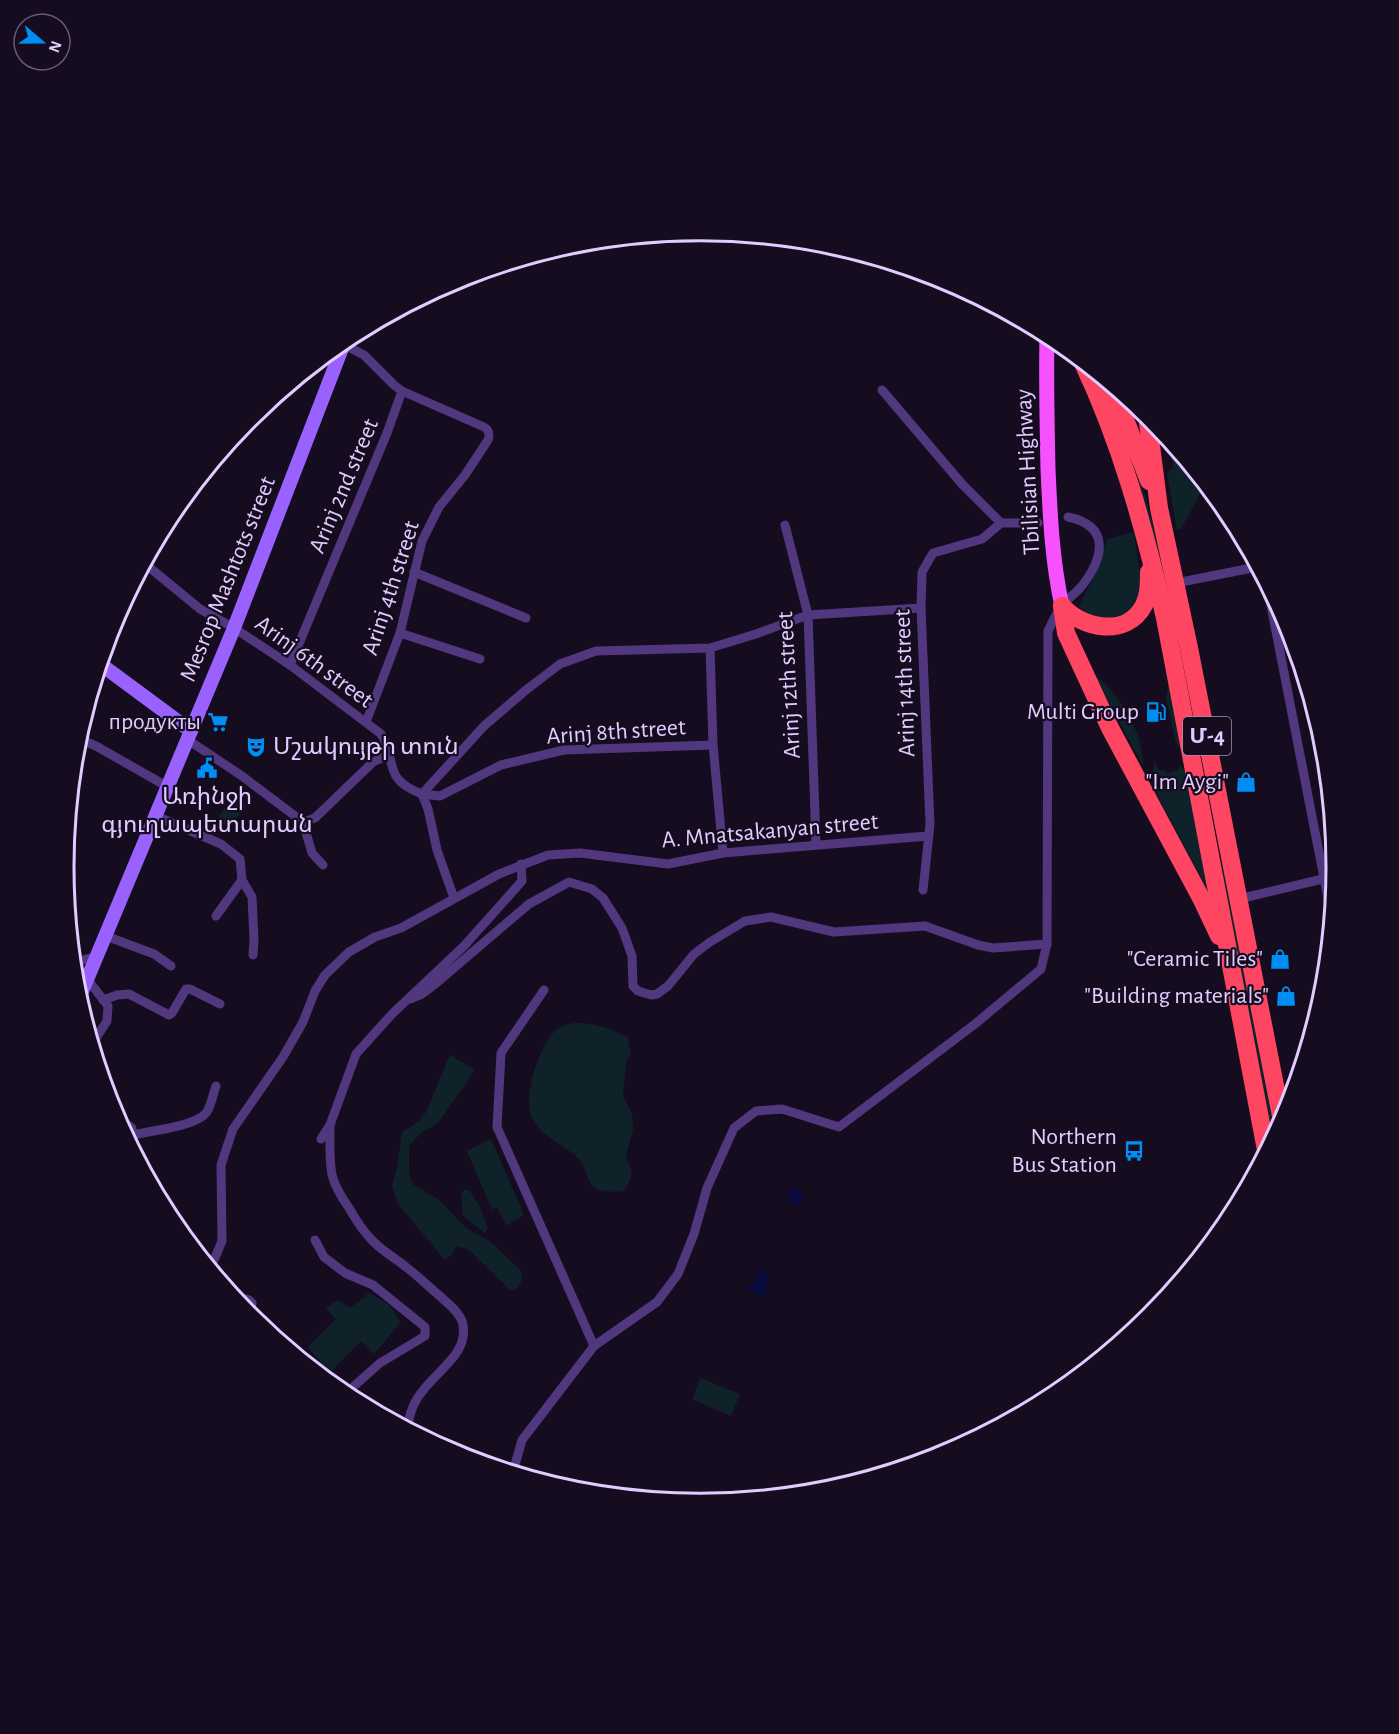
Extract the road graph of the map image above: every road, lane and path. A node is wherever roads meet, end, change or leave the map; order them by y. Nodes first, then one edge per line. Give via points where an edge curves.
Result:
1 (1047, 347) edge
2 (350, 348) edge
3 (337, 357) edge
4 (1088, 376) edge
5 (882, 390) dead end
6 (402, 391) junction
7 (1118, 402) edge
8 (1149, 432) edge
9 (1159, 508) junction
10 (1068, 517) dead end
11 (1001, 523) junction
12 (1038, 523) dead end
13 (785, 525) dead end
14 (1149, 545) junction
15 (150, 568) edge
16 (1250, 568) edge
17 (414, 572) junction
18 (1176, 583) junction
19 (1062, 606) junction
20 (921, 608) junction
21 (808, 615) junction
22 (1174, 616) junction
23 (1273, 616) edge
24 (526, 618) dead end
25 (234, 628) junction
26 (400, 633) junction
27 (710, 648) junction
28 (480, 660) dead end
29 (290, 665) junction
30 (106, 669) edge
31 (366, 722) junction
32 (189, 736) junction
33 (87, 742) edge
34 (713, 745) junction
35 (388, 755) junction
36 (168, 787) junction
37 (422, 794) junction
38 (156, 816) junction
39 (303, 822) junction
40 (928, 836) junction
41 (816, 844) junction
42 (723, 853) junction
43 (1231, 858) junction
44 (1212, 861) junction
45 (521, 864) junction
46 (323, 865) dead end
47 (1324, 878) junction
48 (242, 880) junction
49 (1325, 884) edge
50 (923, 890) dead end
51 (454, 898) junction
52 (1239, 899) junction
53 (216, 916) dead end
54 (106, 936) junction
55 (1047, 944) junction
56 (253, 955) dead end
57 (98, 956) junction
58 (1231, 960) junction
59 (81, 961) edge
60 (171, 966) dead end
61 (88, 981) junction
62 (85, 986) edge
63 (544, 990) dead end
64 (410, 999) junction
65 (104, 1000) junction
66 (220, 1004) dead end
67 (97, 1036) edge
68 (216, 1086) dead end
69 (1279, 1105) edge
70 (330, 1125) junction
71 (134, 1135) edge
72 (1264, 1138) edge
73 (321, 1139) dead end
74 (315, 1240) dead end
75 (213, 1261) edge
76 (594, 1346) junction
77 (353, 1387) edge
78 (408, 1420) edge
79 (515, 1465) edge

1 - 19 main road, Tbilisian Highway via 1050,512
2 - 6 street via 364,355
3 - 25 street, Mesrop Mashtots street
4 - 14 highway, Մ-4 via 1118,448
5 - 11 street via 962,484
6 - 17 street, Arinj 4th street via 483,427 490,435 439,507 422,541
6 - 29 street, Arinj 2nd street
7 - 9 highway, Մ-4
8 - 9 highway
9 - 18 highway, Մ-4
10 - 19 street via 1091,526 1099,547 1093,570
11 - 12 street
11 - 20 street, Arinj 14th street via 982,539 933,553 922,572
13 - 21 street, Arinj 12th street
14 - 19 highway via 1149,590 1133,618 1123,624 1097,627 1066,612
14 - 22 highway, Մ-4
15 - 25 street, Arinj 6th street via 200,609
16 - 18 street
17 - 24 street
17 - 26 street, Arinj 4th street
18 - 22 highway, Մ-4
19 - 55 street via 1048,631
19 - 58 highway via 1066,633 1110,728
20 - 21 street
20 - 40 street, Arinj 14th street
21 - 27 street
21 - 41 street, Arinj 12th street
22 - 43 highway, Մ-4
22 - 44 highway, Մ-4
23 - 47 street
25 - 29 street, Arinj 6th street
25 - 32 street, Mesrop Mashtots street
26 - 28 street
26 - 31 street, Arinj 4th street
27 - 34 street
27 - 37 street via 596,651 560,664 484,726
29 - 31 street, Arinj 6th street
30 - 32 street
31 - 35 street, Arinj 6th street via 381,734
32 - 36 street, Mesrop Mashtots street
32 - 39 street
33 - 36 street
34 - 37 street, Arinj 8th street via 564,750 501,765 440,796
34 - 42 street
35 - 37 street, Arinj 6th street via 397,777 408,789
35 - 39 street via 373,762 315,818
36 - 38 street, Mesrop Mashtots street
37 - 51 street
38 - 48 street via 221,844 240,859
38 - 54 street, Mesrop Mashtots street
39 - 46 street via 312,853
40 - 41 street, A. Mnatsakanyan street
40 - 50 street, Arinj 14th street
41 - 42 street, A. Mnatsakanyan street
42 - 45 street, A. Mnatsakanyan street via 668,864 580,853 548,855
43 - 44 highway via 1222,866
43 - 52 highway, Մ-4
44 - 58 highway, Մ-4
45 - 51 street, A. Mnatsakanyan street
45 - 64 street via 522,881
47 - 49 street
47 - 52 street
48 - 53 street
48 - 56 street via 252,897
51 - 75 street, A. Mnatsakanyan street via 349,952 325,975 283,1057 233,1129 221,1165 222,1241
52 - 69 highway, Մ-4
54 - 57 street, Mesrop Mashtots street
54 - 60 street via 154,954
55 - 64 street via 993,948 925,926 834,932 771,916 745,921 710,942 694,954 668,986 651,995 633,986 632,957 622,928 603,898 592,889 568,882 529,904 434,985
55 - 76 street via 1041,969 839,1127 782,1109 756,1111 734,1128 707,1188 678,1274 657,1302
57 - 59 street
57 - 61 street, Mesrop Mashtots street
58 - 72 highway, Մ-4
61 - 62 street, Mesrop Mashtots street
61 - 65 street
63 - 76 street via 501,1053 496,1127
64 - 70 street via 356,1054
65 - 66 street via 129,994 169,1015 186,989 190,989
65 - 67 street via 108,1006 107,1022
68 - 71 street via 206,1114 186,1125
70 - 73 street
70 - 78 street via 333,1176 358,1224 378,1246 439,1295 463,1322 460,1350 416,1400
74 - 77 street via 324,1257 345,1273 373,1285 425,1327 425,1336 380,1363
76 - 79 street via 522,1440

